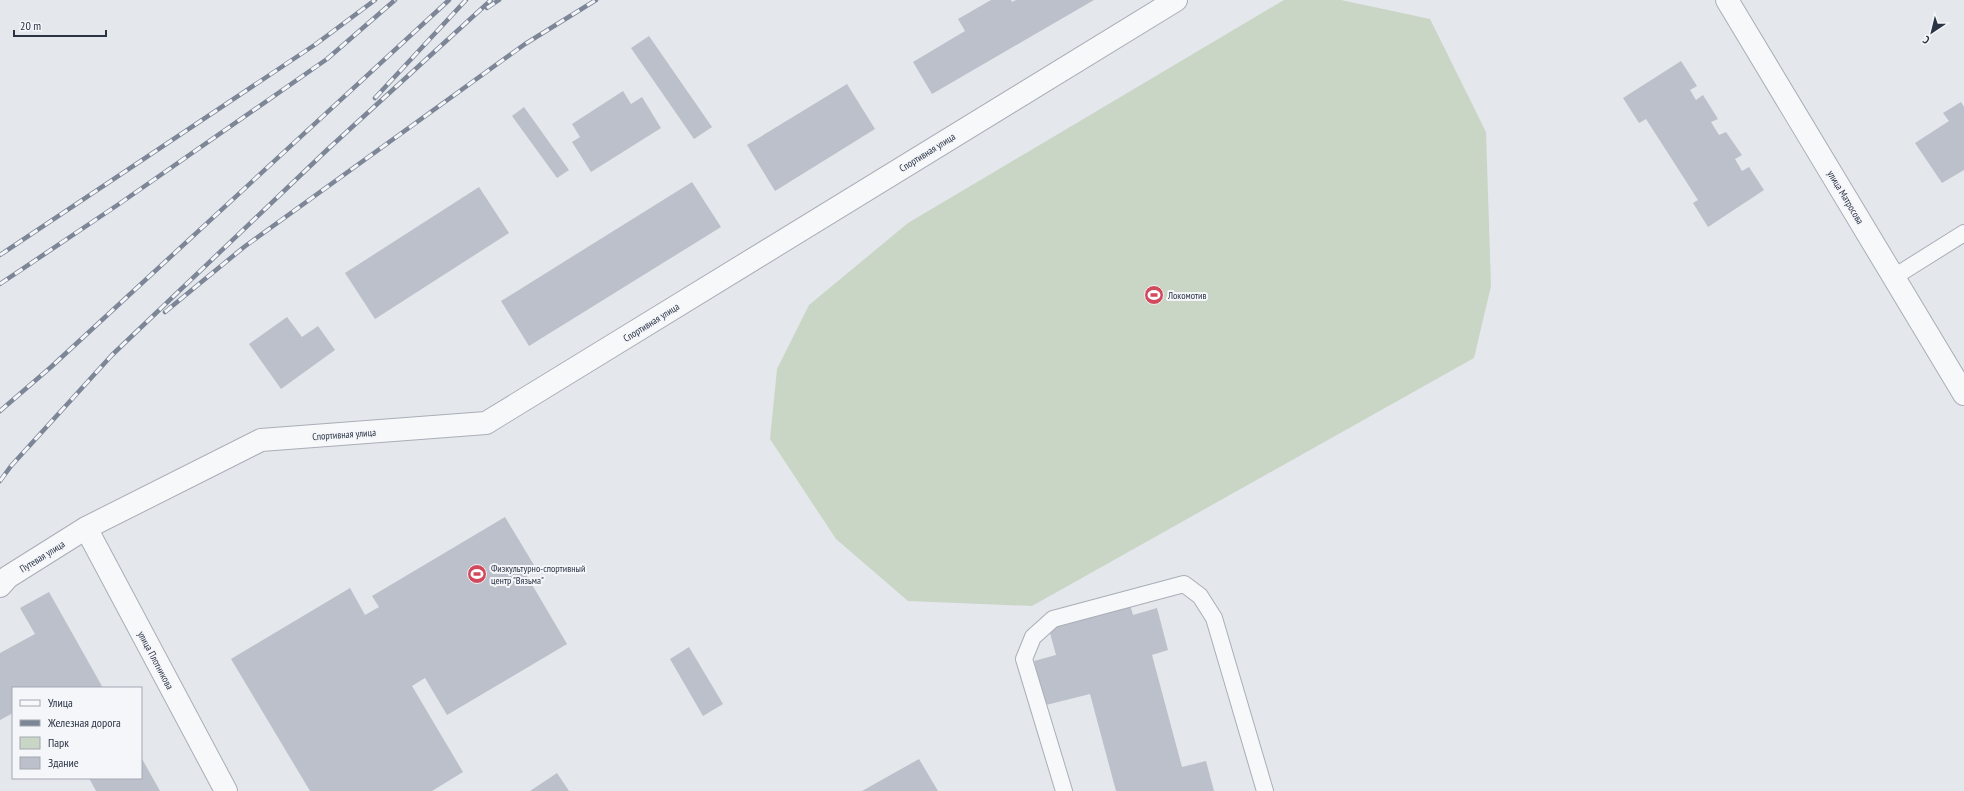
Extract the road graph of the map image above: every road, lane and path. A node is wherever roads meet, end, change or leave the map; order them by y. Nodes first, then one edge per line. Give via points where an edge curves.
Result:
1 (1176, 0) edge
2 (1727, 0) edge
3 (1964, 233) edge
4 (1894, 277) junction
5 (1964, 394) edge
6 (86, 528) junction
7 (0, 586) edge
8 (226, 791) edge
9 (1064, 791) edge
10 (1265, 791) edge

1 - 6 street, Спортивная улица via 486,423 261,440
2 - 4 street, улица Матросова
3 - 4 lane
4 - 5 street, улица Матросова
6 - 7 street, Путевая улица via 8,577
6 - 8 street, улица Плотникова
9 - 10 lane via 1024,659 1033,637 1053,619 1184,584 1200,596 1214,618

